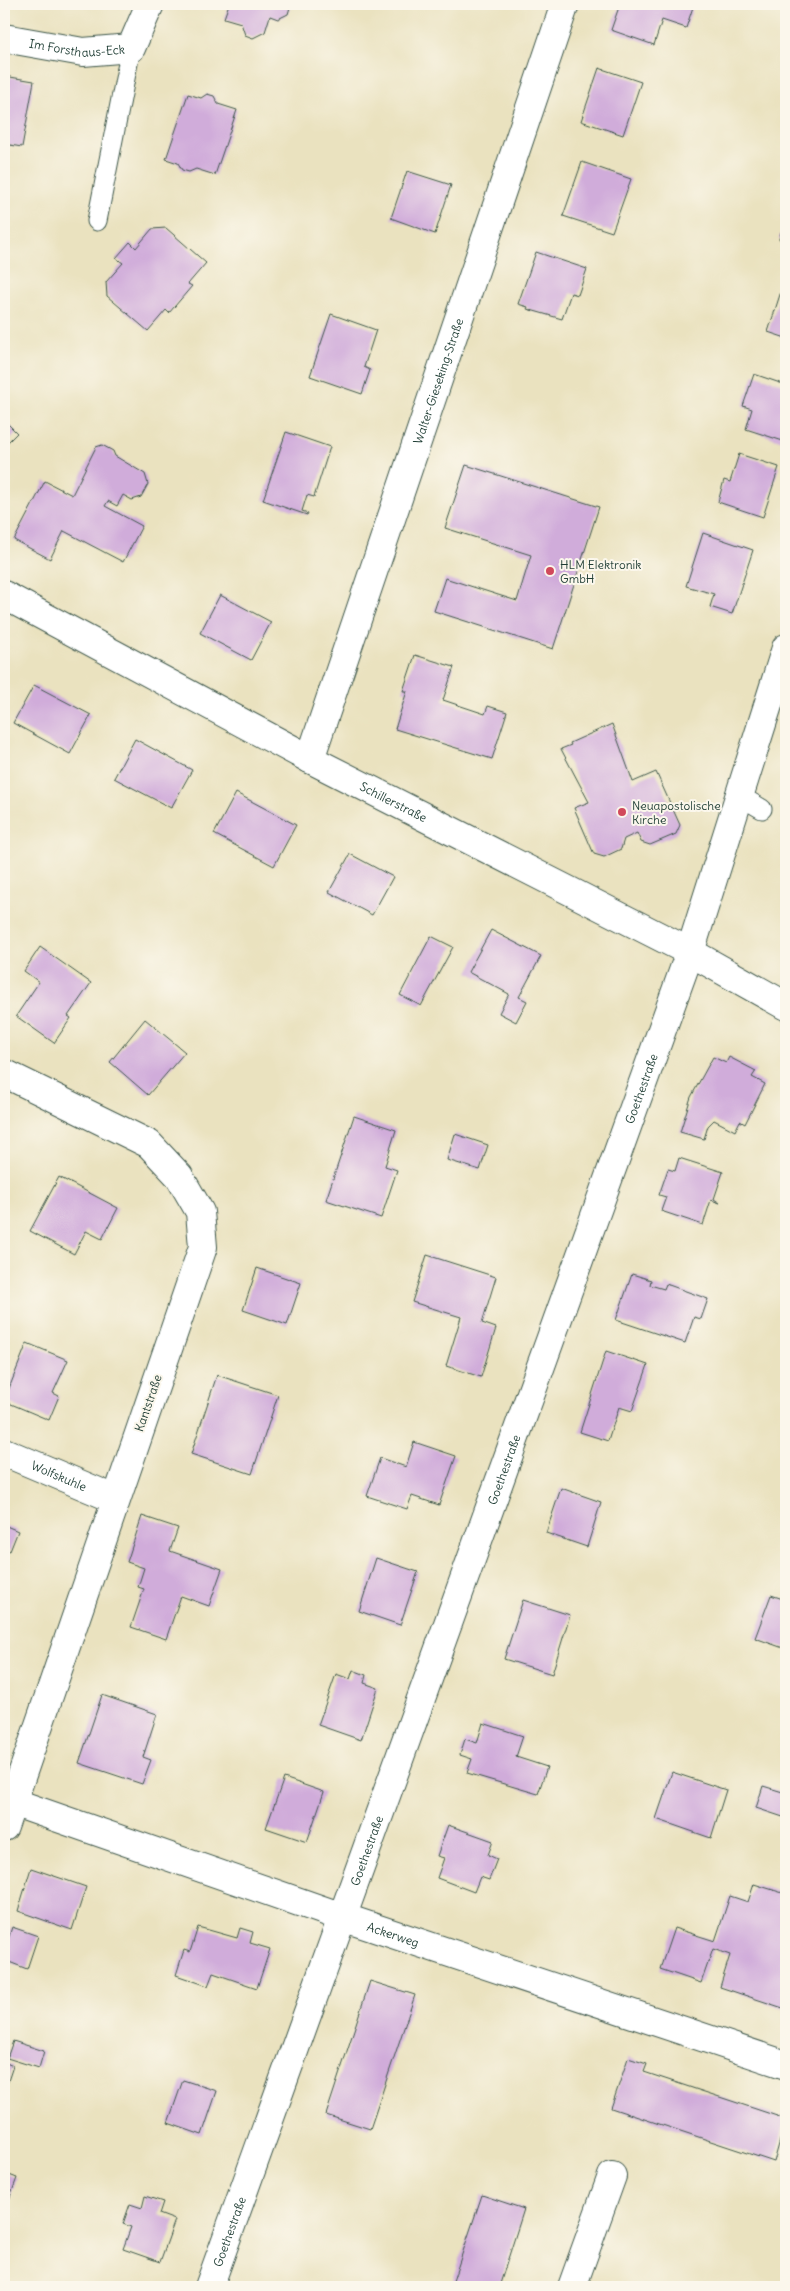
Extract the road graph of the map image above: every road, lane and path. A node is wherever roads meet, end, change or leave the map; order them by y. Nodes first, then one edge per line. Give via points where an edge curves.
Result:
1 (150, 4) edge
2 (566, 4) edge
3 (4, 38) edge
4 (131, 48) junction
5 (97, 221) dead end
6 (4, 595) edge
7 (786, 648) edge
8 (310, 759) junction
9 (690, 952) junction
10 (786, 1006) edge
11 (4, 1073) edge
12 (4, 1452) edge
13 (115, 1498) junction
14 (6, 1809) edge
15 (342, 1917) junction
16 (786, 2065) edge
17 (612, 2176) dead end
18 (209, 2287) edge
19 (572, 2287) edge

1 - 4 street, Im Forsthaus-Eck
2 - 8 street, Walter-Gieseking-Straße
3 - 4 street, Im Forsthaus-Eck via 83,52
4 - 5 lane
6 - 8 street, Schillerstraße
7 - 9 street, Goethestraße via 751,802
8 - 9 street, Schillerstraße
9 - 10 street, Schillerstraße
9 - 15 street, Goethestraße
11 - 13 street, Kantstraße via 149,1144 179,1176 200,1212 203,1247
12 - 13 street, Wolfskuhle
13 - 14 street, Kantstraße
14 - 15 street, Ackerweg
15 - 16 street, Ackerweg
15 - 18 street, Goethestraße
17 - 19 street

